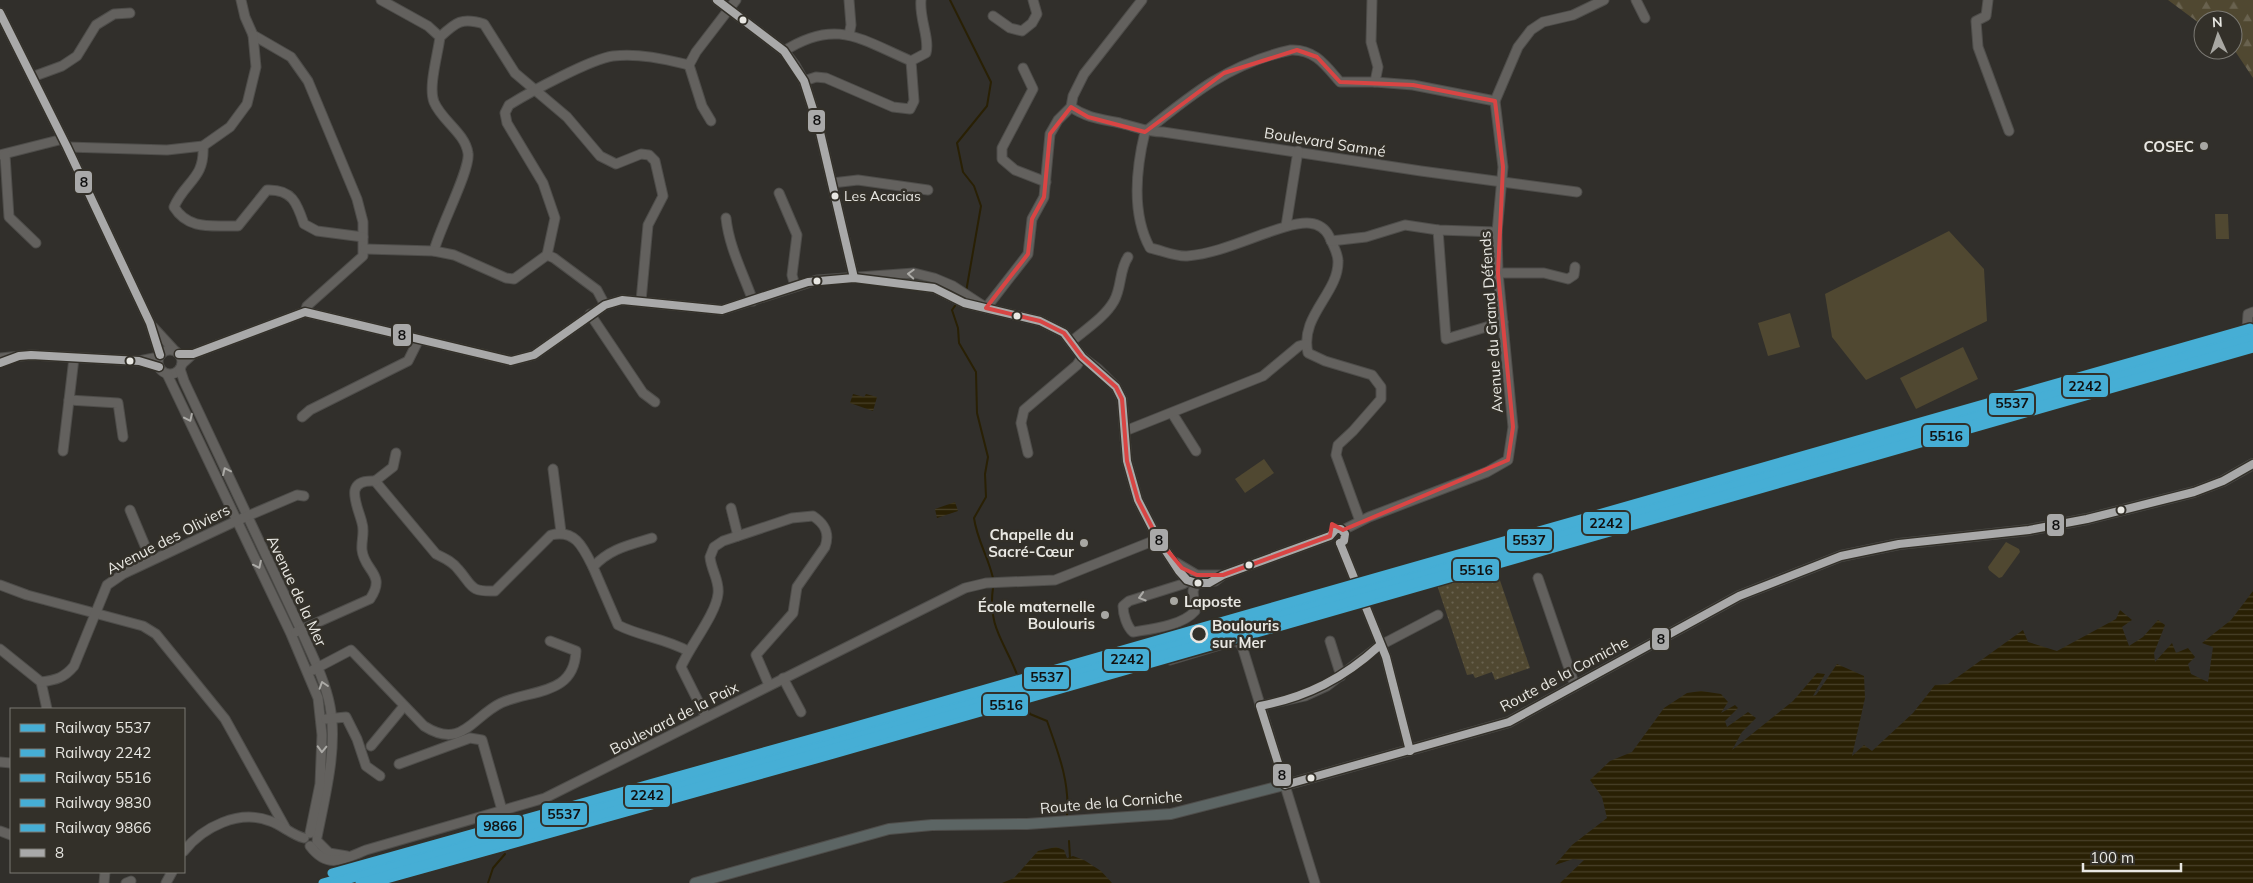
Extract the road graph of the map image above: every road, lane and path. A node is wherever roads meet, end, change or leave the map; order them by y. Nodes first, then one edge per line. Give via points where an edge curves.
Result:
1 (241, 0) edge
2 (381, 0) edge
3 (717, 0) edge
4 (736, 0) edge
5 (849, 0) edge
6 (921, 0) edge
7 (1033, 0) edge
8 (1142, 0) edge
9 (1372, 0) edge
10 (1604, 0) edge
11 (1636, 0) edge
12 (1988, 0) edge
13 (730, 10) junction
14 (0, 14) edge
15 (130, 14) dead end
16 (994, 16) dead end
17 (1645, 18) dead end
18 (253, 35) junction
19 (849, 35) junction
20 (440, 37) junction
21 (784, 51) junction
22 (911, 61) junction
23 (689, 65) junction
24 (1023, 68) dead end
25 (32, 77) junction
26 (804, 82) junction
27 (1375, 82) junction
28 (534, 91) junction
29 (1495, 101) junction
30 (1071, 108) junction
31 (711, 121) dead end
32 (2009, 131) dead end
33 (1145, 132) junction
34 (65, 143) junction
35 (203, 146) junction
36 (1298, 151) junction
37 (2, 155) edge
38 (1501, 181) junction
39 (1046, 182) junction
40 (832, 183) junction
41 (928, 190) dead end
42 (1577, 192) dead end
43 (779, 193) dead end
44 (726, 218) dead end
45 (1286, 226) junction
46 (1438, 230) junction
47 (1497, 232) junction
48 (363, 237) junction
49 (1331, 241) junction
50 (36, 243) dead end
51 (365, 248) junction
52 (434, 251) junction
53 (546, 255) junction
54 (1128, 257) dead end
55 (1575, 267) dead end
56 (1498, 273) junction
57 (854, 278) junction
58 (795, 286) junction
59 (641, 301) junction
60 (753, 301) junction
61 (605, 304) junction
62 (986, 308) junction
63 (305, 312) junction
64 (2253, 312) edge
65 (590, 314) junction
66 (1503, 322) junction
67 (152, 325) junction
68 (2247, 329) tunnel mouth
69 (418, 341) junction
70 (1072, 341) junction
71 (1306, 344) junction
72 (177, 353) junction
73 (194, 354) junction
74 (19, 356) junction
75 (160, 356) junction
76 (1082, 357) junction
77 (0, 358) edge
78 (74, 358) junction
79 (139, 361) junction
80 (0, 363) edge
81 (181, 366) junction
82 (159, 367) junction
83 (167, 374) junction
84 (69, 400) junction
85 (655, 402) dead end
86 (1172, 413) junction
87 (302, 417) dead end
88 (1125, 431) junction
89 (123, 437) dead end
90 (63, 451) dead end
91 (1196, 451) dead end
92 (1028, 452) dead end
93 (396, 453) dead end
94 (2253, 464) edge
95 (553, 469) dead end
96 (375, 481) junction
97 (304, 496) dead end
98 (730, 508) dead end
99 (130, 510) dead end
100 (247, 516) junction
101 (236, 520) junction
102 (1360, 521) junction
103 (1343, 530) junction
104 (561, 532) junction
105 (738, 536) junction
106 (1330, 536) junction
107 (652, 538) dead end
108 (1158, 539) junction
109 (1340, 543) junction
110 (151, 560) junction
111 (593, 567) junction
112 (1192, 577) junction
113 (1538, 578) dead end
114 (0, 585) edge
115 (94, 613) junction
116 (1438, 614) dead end
117 (301, 630) junction
118 (291, 634) junction
119 (1330, 640) dead end
120 (550, 641) dead end
121 (1379, 646) junction
122 (0, 649) edge
123 (688, 651) junction
124 (1170, 660) dead end
125 (318, 668) junction
126 (308, 671) junction
127 (1341, 676) junction
128 (783, 678) junction
129 (41, 682) junction
130 (769, 685) junction
131 (1575, 686) junction
132 (404, 706) junction
133 (1260, 706) junction
134 (46, 708) edge
135 (801, 712) dead end
136 (706, 717) junction
137 (332, 718) junction
138 (321, 720) junction
139 (370, 746) dead end
140 (1410, 751) junction
141 (399, 764) dead end
142 (380, 776) dead end
143 (1285, 785) junction
144 (271, 804) junction
145 (502, 810) junction
146 (266, 820) junction
147 (286, 829) junction
148 (312, 839) junction
149 (185, 850) edge
150 (695, 883) edge
151 (1316, 883) edge

1 - 18 street
2 - 20 street via 428,26
3 - 13 street
4 - 13 street
5 - 19 street via 852,25
6 - 22 street via 920,11 928,45 926,53
7 - 16 street via 1037,14 1022,31 1010,28
8 - 30 street via 1084,74
9 - 27 street via 1371,42 1378,66
10 - 29 street, Avenue du Grand Défends via 1573,15 1543,22 1531,30 1518,47
11 - 17 street
12 - 32 street via 1986,16 1976,21 1978,47
13 - 21 street
13 - 23 street
14 - 25 street
15 - 25 street via 114,14 96,25 77,56 62,66
18 - 35 street via 256,67 247,104 230,127
18 - 48 street via 291,57 308,81 357,199
19 - 21 street via 831,32 812,36
19 - 22 street
20 - 28 street via 455,24 471,20 484,24 514,72
20 - 52 street via 432,90 434,102 462,138 469,154
21 - 26 street
22 - 26 street via 914,101 910,109 893,107 826,78 816,76
23 - 28 street via 636,55 612,56
23 - 31 street via 702,106
24 - 39 street via 1033,89 1002,148 1002,159 1014,170
25 - 34 street
26 - 40 street
27 - 29 street via 1413,85
27 - 33 street via 1340,82 1313,54 1285,51 1218,77
28 - 53 street via 509,105 505,113 507,123 543,183 555,218
28 - 59 street via 567,117 608,162 616,164 640,154 649,155 655,161 662,196 648,225
29 - 38 street, Avenue du Grand Défends
30 - 33 street, Boulevard Samné via 1088,118
30 - 39 street via 1058,120 1050,134
33 - 36 street, Boulevard Samné
33 - 45 street via 1136,179 1144,237 1150,248 1185,256 1216,250
34 - 35 street via 167,150
34 - 37 street
34 - 67 street
35 - 48 street via 204,160 196,178 179,194 174,207 191,224 238,226 267,190 281,190 290,195 304,224 317,231
36 - 38 street, Boulevard Samné
36 - 45 street
37 - 50 street via 9,217
38 - 42 street, Boulevard Samné
38 - 47 street, Avenue du Grand Défends
39 - 62 street via 1044,197 1032,219 1028,254
40 - 41 street via 858,180
40 - 57 street
43 - 58 street via 797,235 792,275
44 - 60 street via 730,247
45 - 49 street via 1318,224 1326,230
46 - 47 street
46 - 49 street via 1405,225 1366,237
46 - 66 street via 1446,339
47 - 56 street, Avenue du Grand Défends
48 - 51 street
49 - 71 street via 1338,260 1336,274 1308,329
51 - 52 street
51 - 63 street via 363,256 306,306
52 - 53 street via 454,255 514,279
53 - 61 street via 597,290
54 - 70 street via 1122,265 1115,300 1105,313
55 - 56 street via 1574,275 1568,279 1544,273
56 - 66 street, Avenue du Grand Défends
57 - 58 street via 817,280
57 - 62 street via 934,288
58 - 60 street
59 - 60 street via 722,310
59 - 61 street via 622,300
61 - 65 street
62 - 70 street via 1040,321 1064,333
63 - 69 street
63 - 73 street
64 - 68 street via 2248,314
65 - 69 street via 534,355 522,360 499,360
65 - 85 street via 644,393
66 - 102 street, Avenue du Grand Défends via 1513,427 1508,460 1487,472
67 - 72 street
67 - 75 street
69 - 87 street via 408,361
70 - 76 street
71 - 86 street via 1299,346 1263,376
71 - 102 street via 1308,352 1325,361 1372,375 1381,387 1381,399 1338,445 1336,455
72 - 73 street
72 - 75 street via 167,351
72 - 81 street
73 - 81 street
74 - 77 street
74 - 78 street
74 - 80 street
75 - 79 street
75 - 82 street
76 - 88 street via 1116,387 1122,399
76 - 92 street via 1077,365 1024,410 1021,423
78 - 79 street
78 - 84 street
79 - 82 street
81 - 83 street via 174,374
100 -> 81 street, Avenue de la Mer via 184,382
82 - 83 street
83 -> 101 street, Avenue de la Mer
84 - 89 street via 118,403
84 - 90 street
86 - 88 street
86 - 91 street
88 - 108 street via 1127,461 1135,491
93 - 96 street via 393,467
94 - 131 main road, Route de la Corniche via 2194,492 2087,519 2029,530 1900,544 1841,556 1739,596
95 - 104 street
96 - 104 street via 436,554 449,560 470,587 478,590 496,591 550,535
96 - 117 street via 362,482 354,495 362,524 362,550 375,574 376,590 370,598
97 - 100 street, Avenue des Oliviers via 296,495
98 - 105 street
99 - 110 street
100 - 101 street, Avenue des Oliviers
100 - 117 street, Avenue de la Mer
101 - 110 street, Avenue des Oliviers
101 -> 118 street, Avenue de la Mer
102 - 103 street
103 - 106 street via 1336,529
103 - 109 street via 1345,536
104 - 111 street via 573,537 584,549
105 - 123 street via 714,547 710,557 718,594
105 - 130 street via 805,515 820,520 827,533 825,547 797,587 793,614 756,655
106 - 109 street via 1333,542
106 - 112 street via 1210,582
107 - 111 street via 615,549
108 - 112 street via 1178,571
108 - 128 street, Boulevard de la Paix via 1055,580 975,585
109 - 121 street
110 - 115 street, Avenue des Oliviers via 107,585
111 - 123 street via 618,625 670,641
112 -> 112 street via 1183,584 1129,601 1123,606 1130,630 1151,629 1192,614 1195,611
113 - 131 street
114 - 115 street
115 - 129 street, Avenue des Oliviers via 74,666 56,680
115 - 144 street via 143,626 156,634 226,719
116 - 121 street
117 - 118 street
117 - 125 street, Avenue de la Mer
118 - 126 street, Avenue de la Mer
119 - 127 street
120 - 132 street via 576,651 576,664 568,678 550,689 501,703 471,727 446,735 436,734
121 - 127 street
121 - 140 street via 1386,657
122 - 129 street
123 - 136 street via 681,667
124 - 133 street via 1237,641 1244,651
125 - 126 street
125 - 132 street via 351,650
137 -> 125 street, Avenue de la Mer
126 - 138 street, Avenue de la Mer via 318,698
127 - 133 street via 1305,696
128 - 130 street, Boulevard de la Paix
128 - 135 street
129 - 134 street
130 - 136 street, Boulevard de la Paix
131 - 140 main road, Route de la Corniche via 1509,722
132 - 139 street
133 - 143 street
136 - 145 street, Boulevard de la Paix via 545,798
137 - 138 street
137 - 142 street via 346,717 366,766
137 - 148 street, Avenue de la Mer via 331,757
138 -> 148 street, Avenue de la Mer via 320,784
140 - 143 main road, Route de la Corniche
141 - 145 street via 470,738 482,740
143 - 150 main road, Route de la Corniche via 1171,814 889,829
143 - 151 street
144 - 146 street via 271,813
144 - 147 street
145 - 148 street, Boulevard de la Paix via 334,862
146 - 147 street
146 - 149 street via 248,818 215,826 198,835
147 - 148 street

